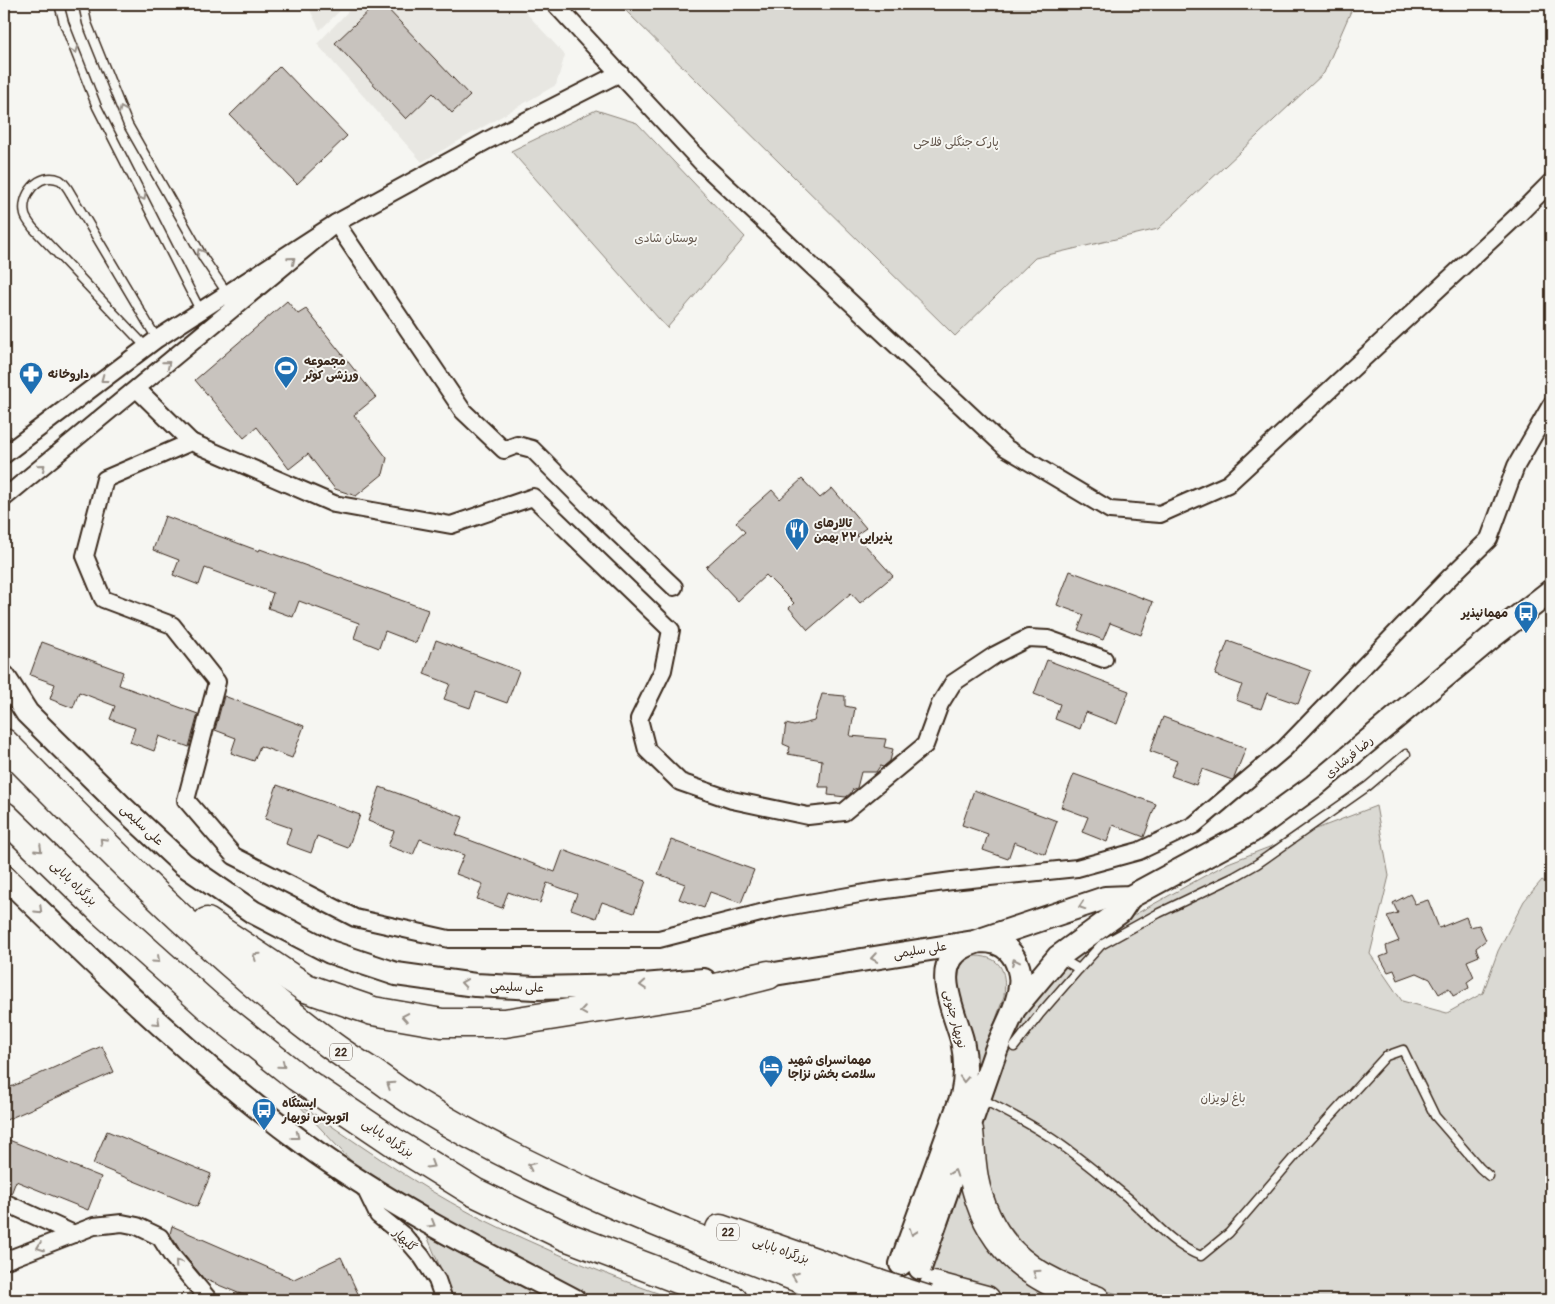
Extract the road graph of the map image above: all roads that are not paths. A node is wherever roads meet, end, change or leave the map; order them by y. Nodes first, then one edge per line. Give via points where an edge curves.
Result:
1 (59, 4) edge
2 (83, 4) edge
3 (555, 4) edge
4 (620, 73) junction
5 (1551, 182) edge
6 (336, 222) junction
7 (226, 293) junction
8 (200, 310) junction
9 (152, 343) junction
10 (137, 389) junction
11 (1551, 405) edge
12 (191, 442) junction
13 (4, 455) edge
14 (4, 498) edge
15 (674, 588) dead end
16 (1551, 591) edge
17 (1104, 659) dead end
18 (4, 677) edge
19 (4, 743) edge
20 (1406, 754) dead end
21 (4, 816) edge
22 (137, 875) junction
23 (4, 876) edge
24 (1130, 897) junction
25 (974, 942) junction
26 (1058, 957) junction
27 (1079, 969) junction
28 (768, 975) junction
29 (1014, 1009) junction
30 (1014, 1047) dead end
31 (980, 1098) junction
32 (969, 1131) junction
33 (1489, 1176) dead end
34 (362, 1182) junction
35 (575, 1186) junction
36 (4, 1202) edge
37 (74, 1234) junction
38 (4, 1261) edge
39 (907, 1279) edge
40 (209, 1300) edge
41 (444, 1300) edge
42 (574, 1300) edge
43 (733, 1300) edge
44 (856, 1300) edge
45 (986, 1300) edge
46 (1096, 1300) edge

1 -> 8 lane via 97,107
7 -> 2 lane via 128,125 87,24
3 - 4 street
4 - 5 street via 703,164 1006,448 1110,510 1160,514 1228,484
4 - 6 street
6 - 7 street
10 -> 6 street
6 - 15 street via 463,411 504,450 518,445 532,449
7 - 8 street
8 - 9 street
9 - 9 lane via 68,189 60,180 37,182 29,189 24,203 25,216 33,228
9 -> 13 street
10 - 12 street
14 -> 10 street
11 - 12 street via 1516,466 1490,538 1284,749 1194,825 1138,851 1077,868 871,892 780,908 659,938 449,939 355,918 234,856 186,800 217,682 172,626 103,599 86,556 105,478
12 - 17 street via 334,504 451,525 533,497 671,630 663,670 639,719 647,750 680,782 732,800 808,816 844,812 925,745 940,704 953,682 995,655 1028,638 1048,639
16 - 24 main road, رضا فرشادی via 1314,786 1252,831
28 -> 18 main road, علی سلیمی via 631,986 525,988 396,974 330,952 253,912 183,864 27,713
22 -> 19 highway, بزرگراه بابایی / 22
20 - 27 lane via 1368,786 1257,864 1159,912 1101,945
21 -> 43 highway, بزرگراه بابایی via 103,912 208,1006 297,1077 395,1143 474,1192 565,1236
28 -> 22 highway via 695,993 505,1024 442,1023 374,1011 306,988
35 -> 22 highway, بزرگراه بابایی / 22 via 499,1151 420,1106 323,1040 236,968
23 -> 34 main road via 122,990 219,1077 307,1145
24 -> 25 main road, علی سلیمی via 1105,898
24 - 26 main road via 1120,912
25 -> 28 main road, علی سلیمی
29 -> 25 main road via 1020,985 1018,966 1009,950 992,941
25 -> 39 main road, نوبهار جنوبی via 956,950 947,967 946,984 962,1040 965,1082
26 - 27 lane
26 - 29 main road
27 - 30 lane
29 - 31 main road
31 - 32 main road
31 - 33 lane via 1048,1135 1179,1244 1201,1256 1228,1233 1386,1056 1403,1050 1434,1116
39 -> 32 main road
46 -> 32 highway via 1046,1280 1018,1260 1004,1245 983,1209 976,1186
34 - 41 street, گلبهار via 378,1215 404,1236 422,1257 437,1280
34 -> 42 main road via 465,1243
35 - 39 highway, بزرگراه بابایی / 22 via 765,1244
44 -> 35 highway, بزرگراه بابایی / 22 via 673,1229
36 - 37 street
37 -> 38 street
40 -> 37 street via 160,1237 122,1222 94,1226
39 - 45 highway, بزرگراه بابایی

